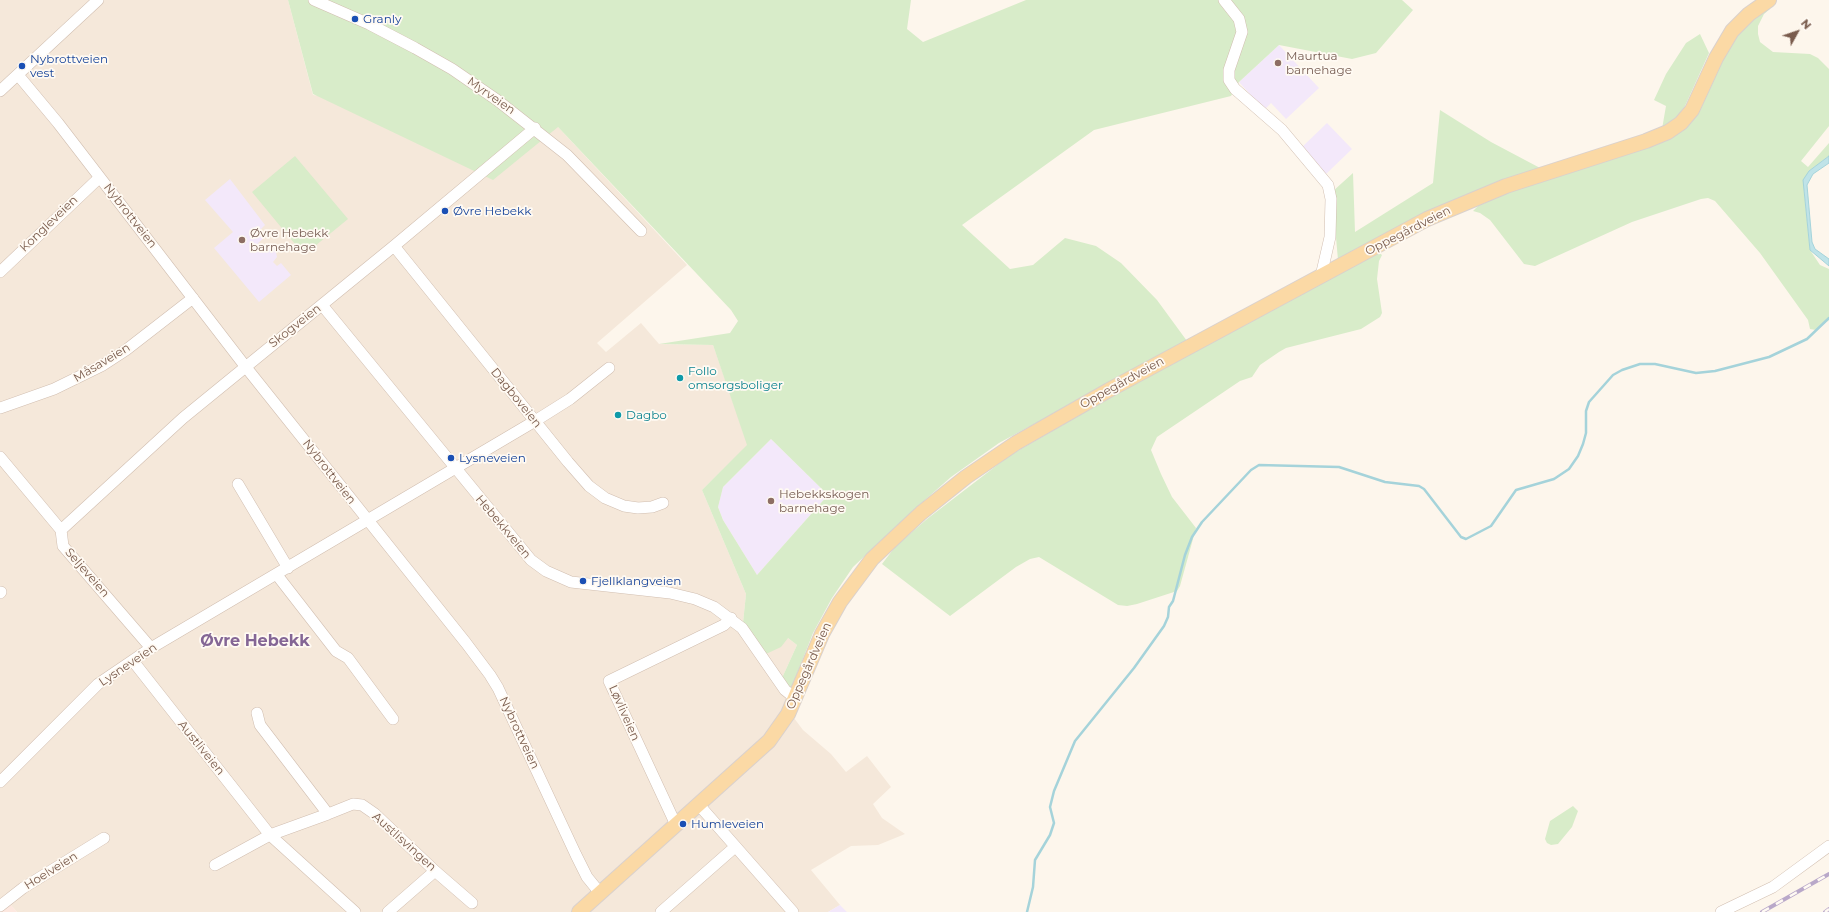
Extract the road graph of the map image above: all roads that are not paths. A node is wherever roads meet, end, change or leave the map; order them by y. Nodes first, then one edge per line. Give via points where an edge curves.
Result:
1 (98, 0) edge
2 (314, 0) edge
3 (1224, 0) edge
4 (1769, 0) edge
5 (18, 75) junction
6 (0, 91) edge
7 (535, 128) junction
8 (99, 178) junction
9 (641, 231) dead end
10 (394, 246) junction
11 (0, 272) edge
12 (1321, 276) junction
13 (193, 298) junction
14 (322, 305) junction
15 (245, 366) junction
16 (609, 368) dead end
17 (0, 408) edge
18 (534, 421) junction
19 (0, 457) edge
20 (455, 468) junction
21 (238, 484) dead end
22 (663, 503) dead end
23 (368, 521) junction
24 (61, 530) junction
25 (288, 568) junction
26 (277, 574) junction
27 (731, 618) junction
28 (151, 648) junction
29 (133, 660) junction
30 (795, 698) junction
31 (258, 713) dead end
32 (393, 719) dead end
33 (0, 782) edge
34 (699, 805) junction
35 (328, 814) junction
36 (676, 825) junction
37 (270, 835) junction
38 (104, 838) dead end
39 (1829, 846) edge
40 (735, 847) junction
41 (215, 865) dead end
42 (435, 871) junction
43 (600, 893) junction
44 (472, 902) dead end
45 (0, 906) edge
46 (355, 912) edge
47 (388, 912) edge
48 (579, 912) edge
49 (661, 912) edge
50 (793, 912) edge
51 (1721, 912) edge

1 - 5 street
2 - 7 street, Myrveien via 379,29 433,58
3 - 12 street via 1239,19 1242,32 1229,70 1229,80 1235,89 1282,130 1328,186 1331,199 1330,237
4 - 12 main road, Oppegårdveien via 1749,14 1732,31 1716,58 1692,110 1681,123 1668,132 1506,186 1467,202 1389,238
5 - 6 street
5 - 8 street, Nybrottveien
7 - 9 street, Myrveien via 567,155
7 - 10 street, Skogveien
8 - 11 street, Kongleveien
8 - 13 street, Nybrottveien
10 - 14 street, Skogveien
10 - 18 street, Dagboveien
12 - 30 main road, Oppegårdveien via 1016,442 922,513 872,559 840,602 822,634
13 - 15 street, Nybrottveien
13 - 17 street, Måsaveien via 103,365 54,389
14 - 15 street, Skogveien
14 - 20 street, Hebekkveien
15 - 23 street, Nybrottveien
15 - 24 street, Skogveien via 183,418
16 - 18 street, Lysneveien via 570,399
18 - 20 street, Lysneveien
18 - 22 street, Dagboveien via 589,486 605,498 624,506 638,508
19 - 24 street, Seljeveien
20 - 23 street, Lysneveien
20 - 27 street, Hebekkveien via 525,554 546,571 564,580 578,583 687,597 708,604
21 - 25 street
23 - 25 street, Lysneveien
23 - 43 street, Nybrottveien via 466,643 498,688 576,855 587,877
24 - 28 street, Seljeveien via 63,546
25 - 26 street, Lysneveien
26 - 28 street, Lysneveien
26 - 32 street via 336,651 348,658
27 - 30 street, Hebekkveien via 746,632 785,690
27 - 36 street, Løvliveien via 718,628 608,681
28 - 29 street, Lysneveien
29 - 33 street, Lysneveien via 98,684
29 - 37 street, Austliveien
30 - 34 main road, Oppegårdveien via 785,721 769,741
31 - 35 street via 260,725
34 - 36 main road, Oppegårdveien
34 - 40 street
35 - 37 street, Austlisvingen
35 - 42 street, Austlisvingen via 353,804 362,805 375,814
36 - 43 main road, Oppegårdveien
37 - 41 street
37 - 46 street, Austliveien
38 - 45 street, Hoelveien via 23,888
39 - 51 street via 1773,887
40 - 49 street
40 - 50 street
42 - 44 street, Austlisvingen
42 - 47 street
43 - 48 main road, Oppegårdveien

